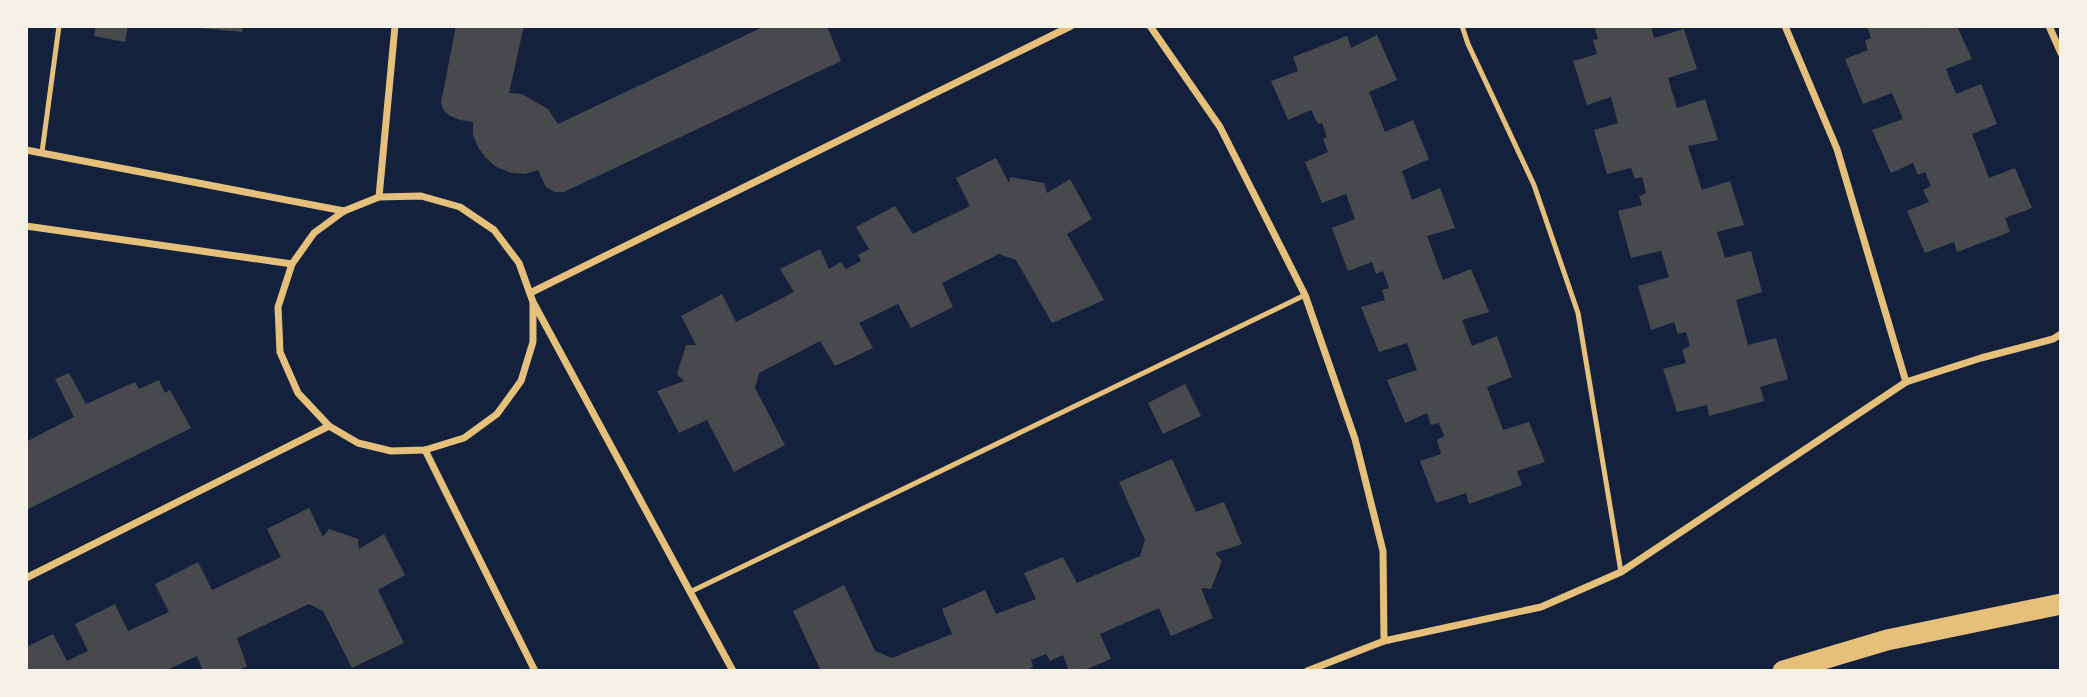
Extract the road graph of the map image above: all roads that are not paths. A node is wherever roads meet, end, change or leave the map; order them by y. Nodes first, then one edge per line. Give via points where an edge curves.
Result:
1 (59, 26) edge
2 (396, 26) edge
3 (1071, 26) edge
4 (1150, 26) edge
5 (1462, 26) edge
6 (1785, 26) edge
7 (2049, 26) edge
8 (2061, 53) edge
9 (26, 150) edge
10 (42, 152) junction
11 (379, 197) junction
12 (344, 211) junction
13 (26, 226) edge
14 (292, 264) junction
15 (530, 293) junction
16 (1305, 295) junction
17 (533, 302) junction
18 (2061, 334) edge
19 (1906, 382) junction
20 (329, 426) junction
21 (425, 450) junction
22 (1621, 572) junction
23 (26, 578) edge
24 (690, 592) junction
25 (2061, 604) edge
26 (1384, 641) junction
27 (534, 668) edge
28 (523, 671) edge
29 (733, 671) edge
30 (1307, 671) edge
31 (1783, 671) edge

1 - 10 lane
2 - 11 street
3 - 15 street
4 - 16 street via 1220,127
5 - 22 lane via 1534,185 1578,313
6 - 19 street via 1837,149
7 - 8 street
9 - 10 street
10 - 12 street
11 - 12 street
11 - 15 street via 421,196 460,207 494,230 519,263
12 - 14 street via 314,233
13 - 14 street
14 - 20 street via 278,307 280,352 298,393
15 - 17 street
16 - 24 lane
16 - 26 street via 1355,439 1383,551
17 - 21 street via 533,342 521,381 497,414 464,438
17 - 24 street
18 - 19 street
19 - 22 street
20 - 21 street via 358,443 391,451
20 - 23 street
21 - 27 street
22 - 26 street via 1541,607
24 - 29 street
25 - 31 highway via 1887,640
26 - 30 street
27 - 28 lane

